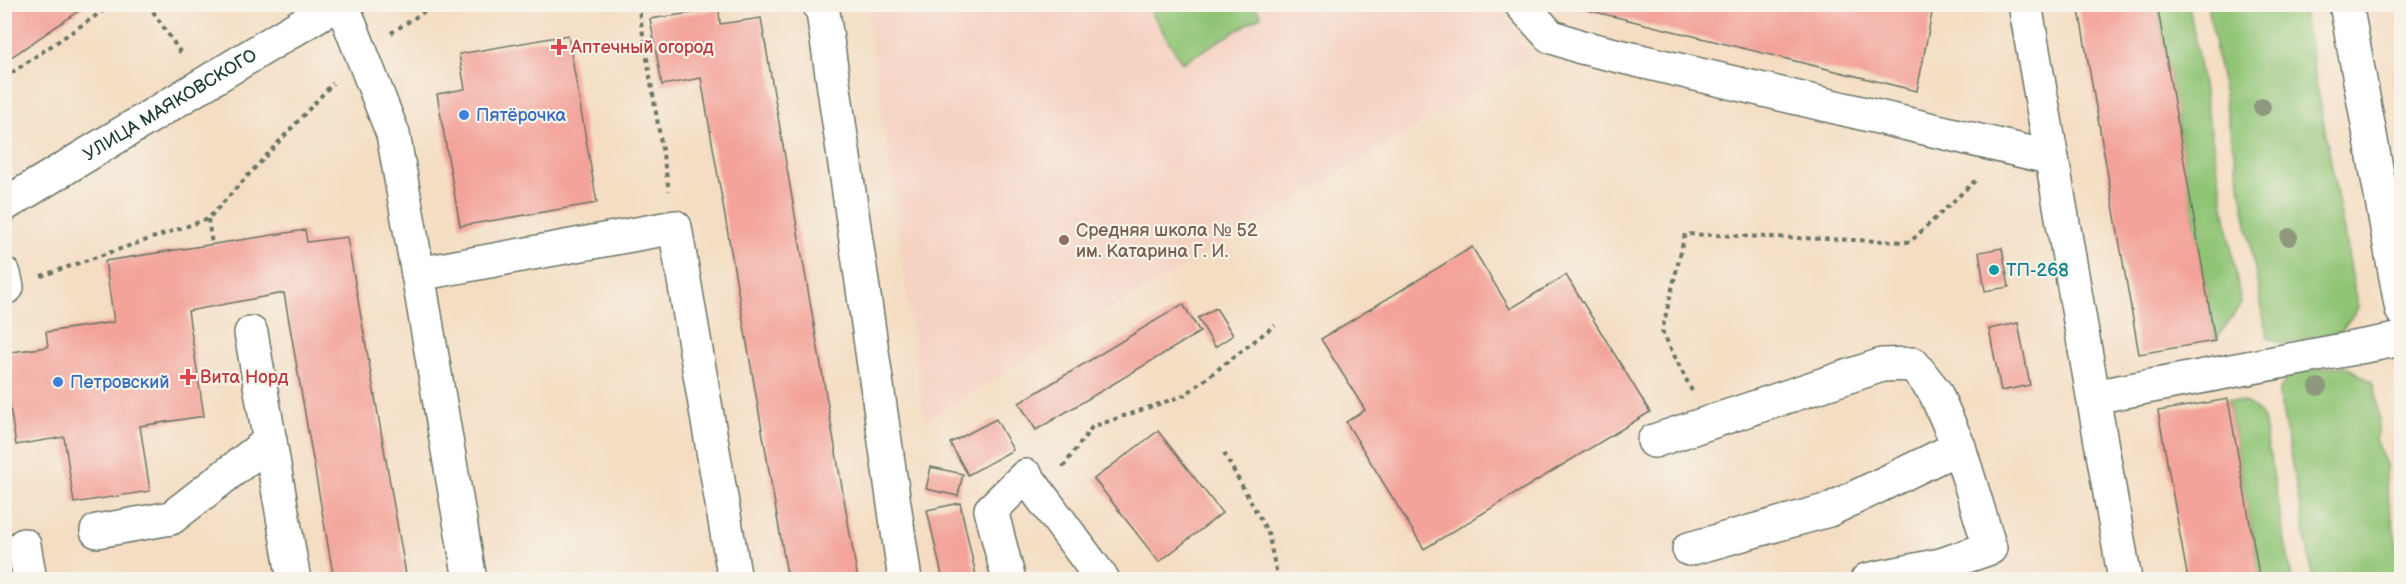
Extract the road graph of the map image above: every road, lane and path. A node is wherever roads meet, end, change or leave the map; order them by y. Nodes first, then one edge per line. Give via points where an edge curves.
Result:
1 (113, 4) edge
2 (148, 4) edge
3 (336, 4) edge
4 (342, 4) edge
5 (435, 4) edge
6 (638, 4) edge
7 (819, 4) edge
8 (1521, 4) edge
9 (2025, 4) edge
10 (2346, 4) edge
11 (361, 53) junction
12 (4, 78) edge
13 (203, 85) junction
14 (2009, 148) junction
15 (2052, 158) junction
16 (4, 206) edge
17 (208, 219) junction
18 (675, 227) junction
19 (212, 244) dead end
20 (418, 274) junction
21 (6, 280) edge
22 (2402, 310) edge
23 (1275, 325) dead end
24 (251, 333) dead end
25 (2402, 339) edge
26 (2093, 397) junction
27 (1707, 423) junction
28 (270, 441) junction
29 (1654, 441) dead end
30 (1959, 447) junction
31 (1224, 453) dead end
32 (1034, 486) junction
33 (98, 531) dead end
34 (24, 545) dead end
35 (1689, 549) dead end
36 (30, 579) edge
37 (294, 579) edge
38 (470, 579) edge
39 (735, 579) edge
40 (905, 579) edge
41 (1009, 579) edge
42 (1103, 579) edge
43 (1278, 579) edge
44 (1510, 579) edge
45 (1520, 579) edge
46 (1868, 579) edge
47 (2125, 579) edge

1 - 12 path
2 - 13 path
3 - 13 street, УЛИЦА МАЯКОВСКОГО
4 - 11 street
5 - 11 path
6 - 18 path
7 - 40 street via 824,12
8 - 14 street via 1550,36 1581,47
9 - 15 street
10 - 22 street
11 - 17 path
11 - 20 street via 393,134
13 - 16 street, УЛИЦА МАЯКОВСКОГО
14 - 15 street
14 - 27 path via 1910,242 1685,234 1662,331
15 - 26 street
17 - 19 path
17 - 21 path
18 - 20 street
18 - 39 street
20 - 38 street
23 - 32 path via 1185,395 1092,427
24 - 28 street
25 - 26 street
26 - 47 street
27 - 29 street
27 - 30 street via 1882,365 1913,364 1935,392
28 - 33 street via 171,518
28 - 37 street
30 - 35 street via 1829,510
30 - 46 street via 1990,548 1941,565
31 - 43 path via 1268,533
32 - 41 street via 992,510
32 - 42 street
34 - 36 street
44 - 45 path via 1518,575

